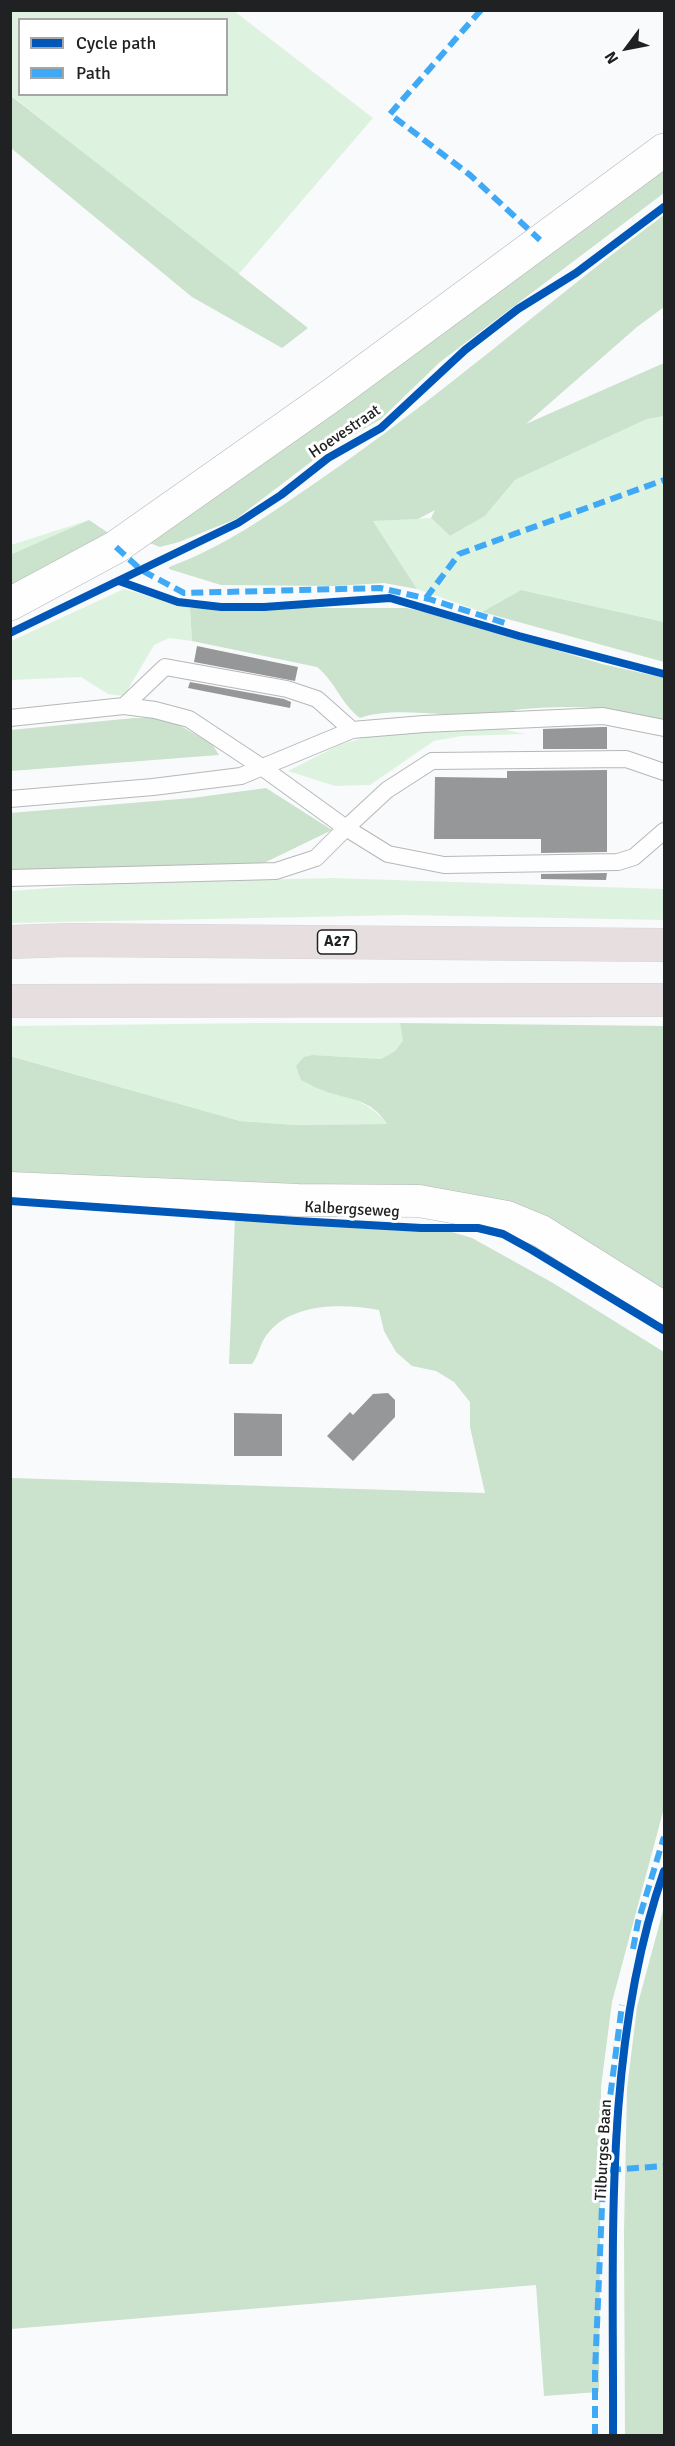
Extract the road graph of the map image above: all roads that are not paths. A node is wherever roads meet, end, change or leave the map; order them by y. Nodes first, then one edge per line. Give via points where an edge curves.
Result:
1 (664, 150) edge
2 (10, 604) edge
3 (124, 706) junction
4 (10, 718) edge
5 (664, 728) edge
6 (352, 730) junction
7 (263, 768) junction
8 (664, 772) edge
9 (10, 799) edge
10 (346, 828) junction
11 (664, 831) edge
12 (10, 878) edge
13 (10, 942) edge
14 (664, 945) edge
15 (664, 1000) edge
16 (10, 1002) edge
17 (10, 1188) edge
18 (664, 1308) edge

1 - 2 street via 332,395 126,540
3 - 4 lane
3 - 6 lane via 165,667 287,689 317,699
3 - 7 lane via 189,719
5 - 6 lane via 603,716
6 - 7 lane
7 - 9 lane via 241,776 153,787
7 - 10 lane
8 - 10 lane via 626,759 432,761 387,790
10 - 11 lane via 388,854 444,865 618,862 634,856
10 - 12 lane via 316,858 276,871
13 - 14 highway, A27
15 - 16 highway
17 - 18 street, Kalbergseweg via 430,1203 507,1217 541,1231

